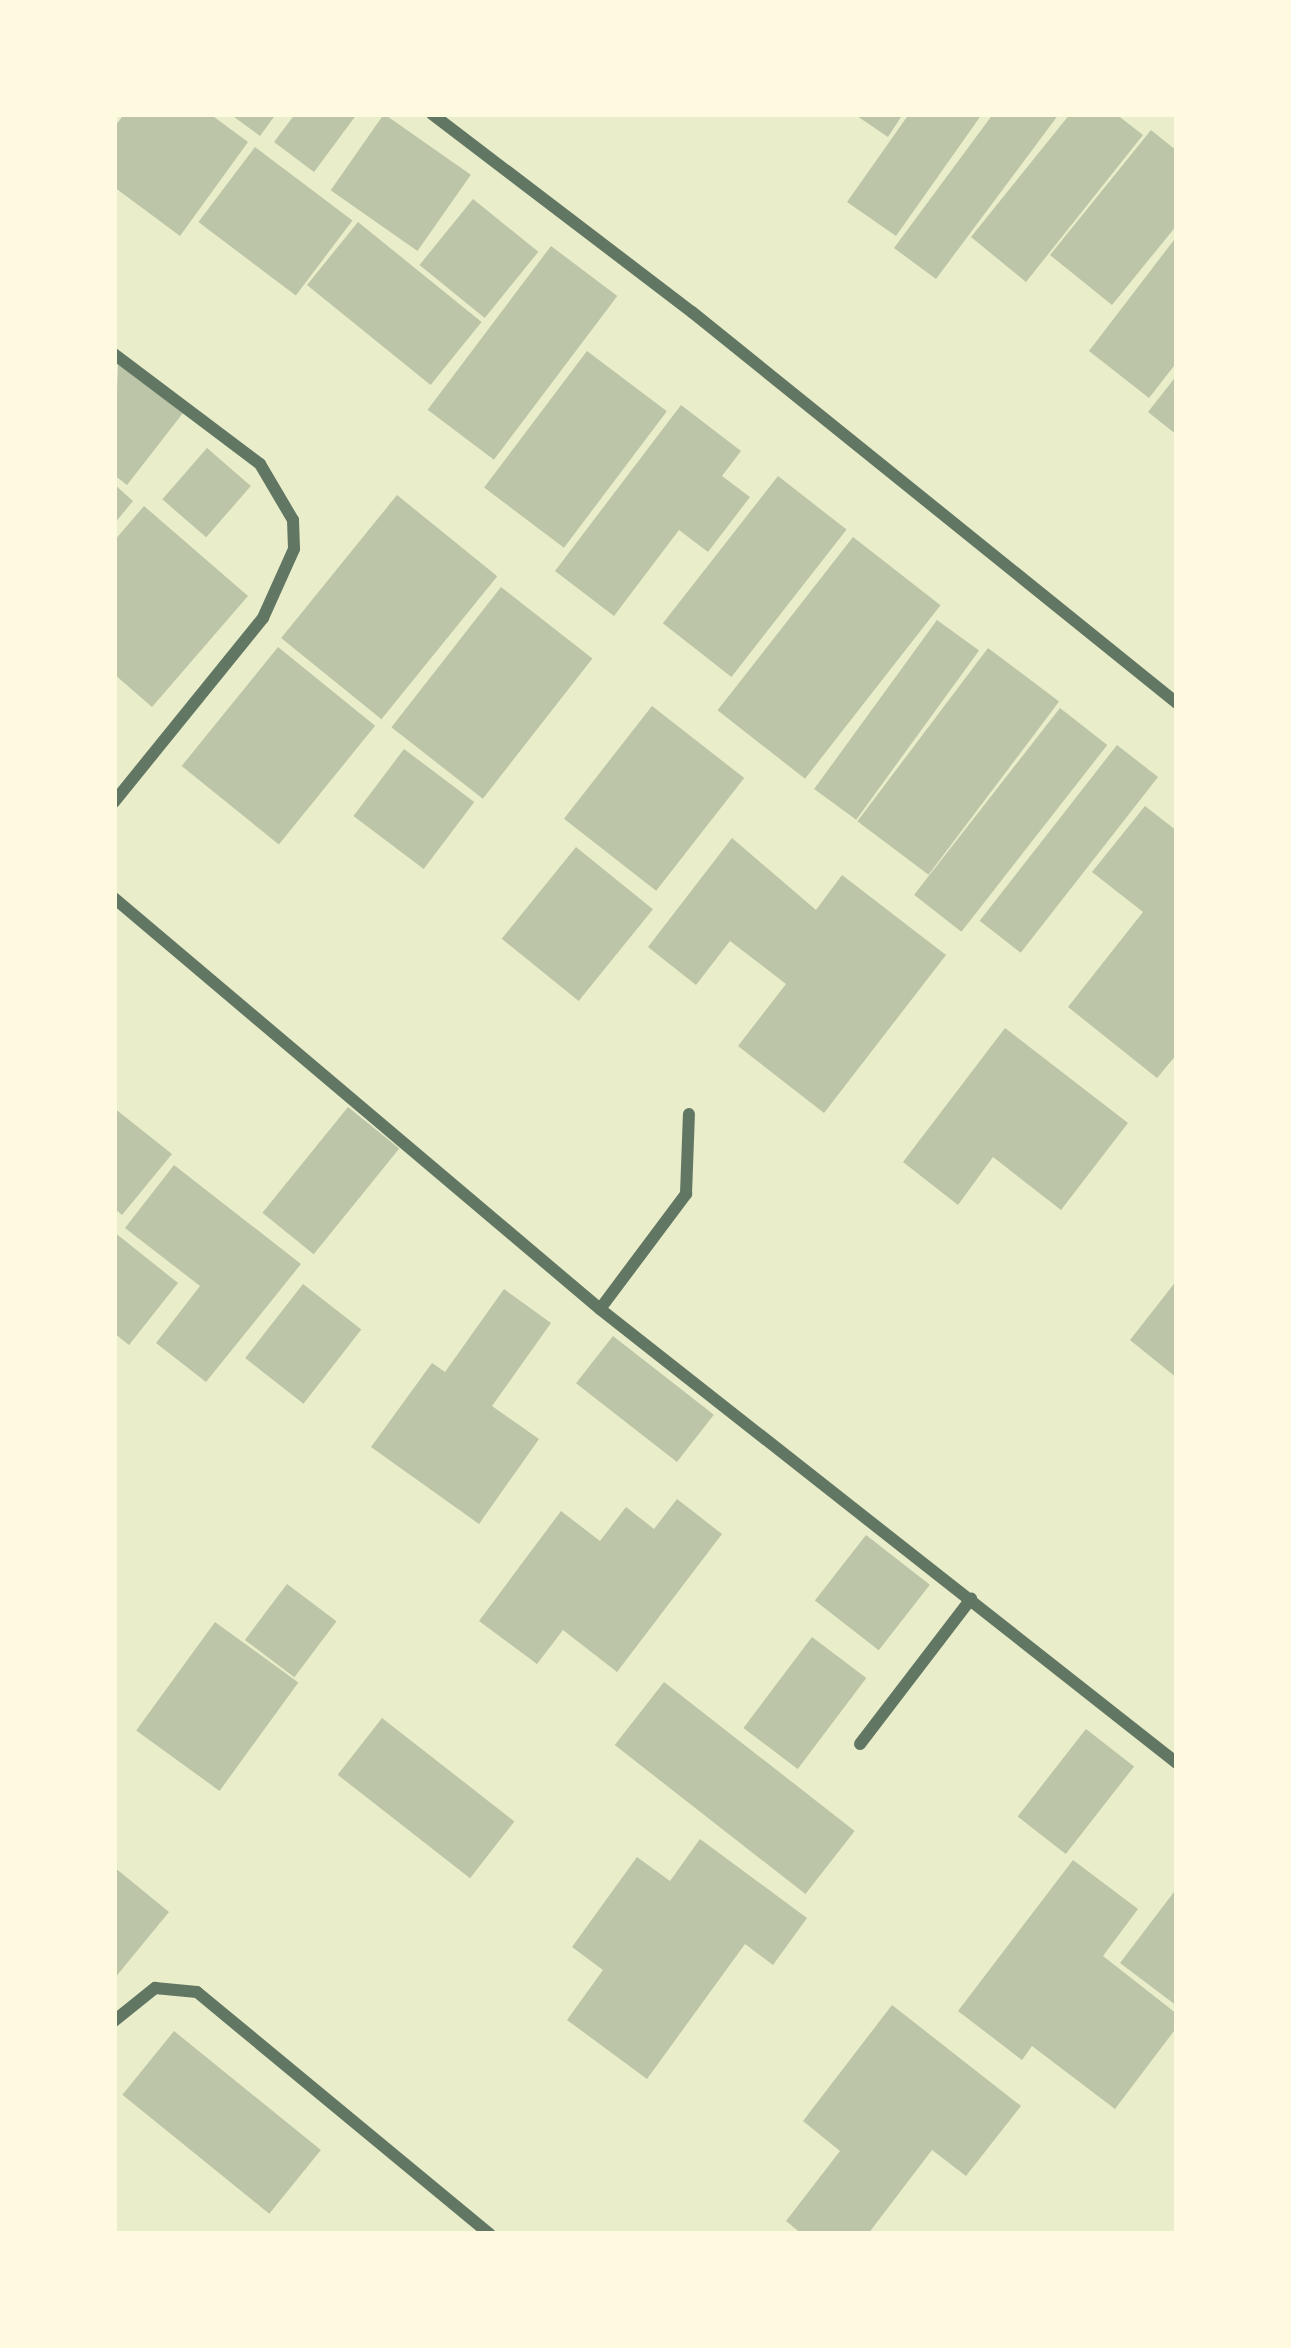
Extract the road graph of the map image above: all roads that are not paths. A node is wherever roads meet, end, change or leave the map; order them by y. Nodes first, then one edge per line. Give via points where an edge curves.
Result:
1 (432, 114) edge
2 (114, 354) edge
3 (1177, 703) edge
4 (114, 802) edge
5 (114, 898) edge
6 (689, 1114) dead end
7 (600, 1309) junction
8 (970, 1599) junction
9 (860, 1744) dead end
10 (1177, 1763) edge
11 (114, 2021) edge
12 (490, 2234) edge

1 - 3 street
2 - 4 street via 260,464 293,520 294,549 262,618
5 - 7 street
6 - 7 street via 686,1194
7 - 8 street
8 - 9 street
8 - 10 street
11 - 12 street via 155,1988 197,1992

